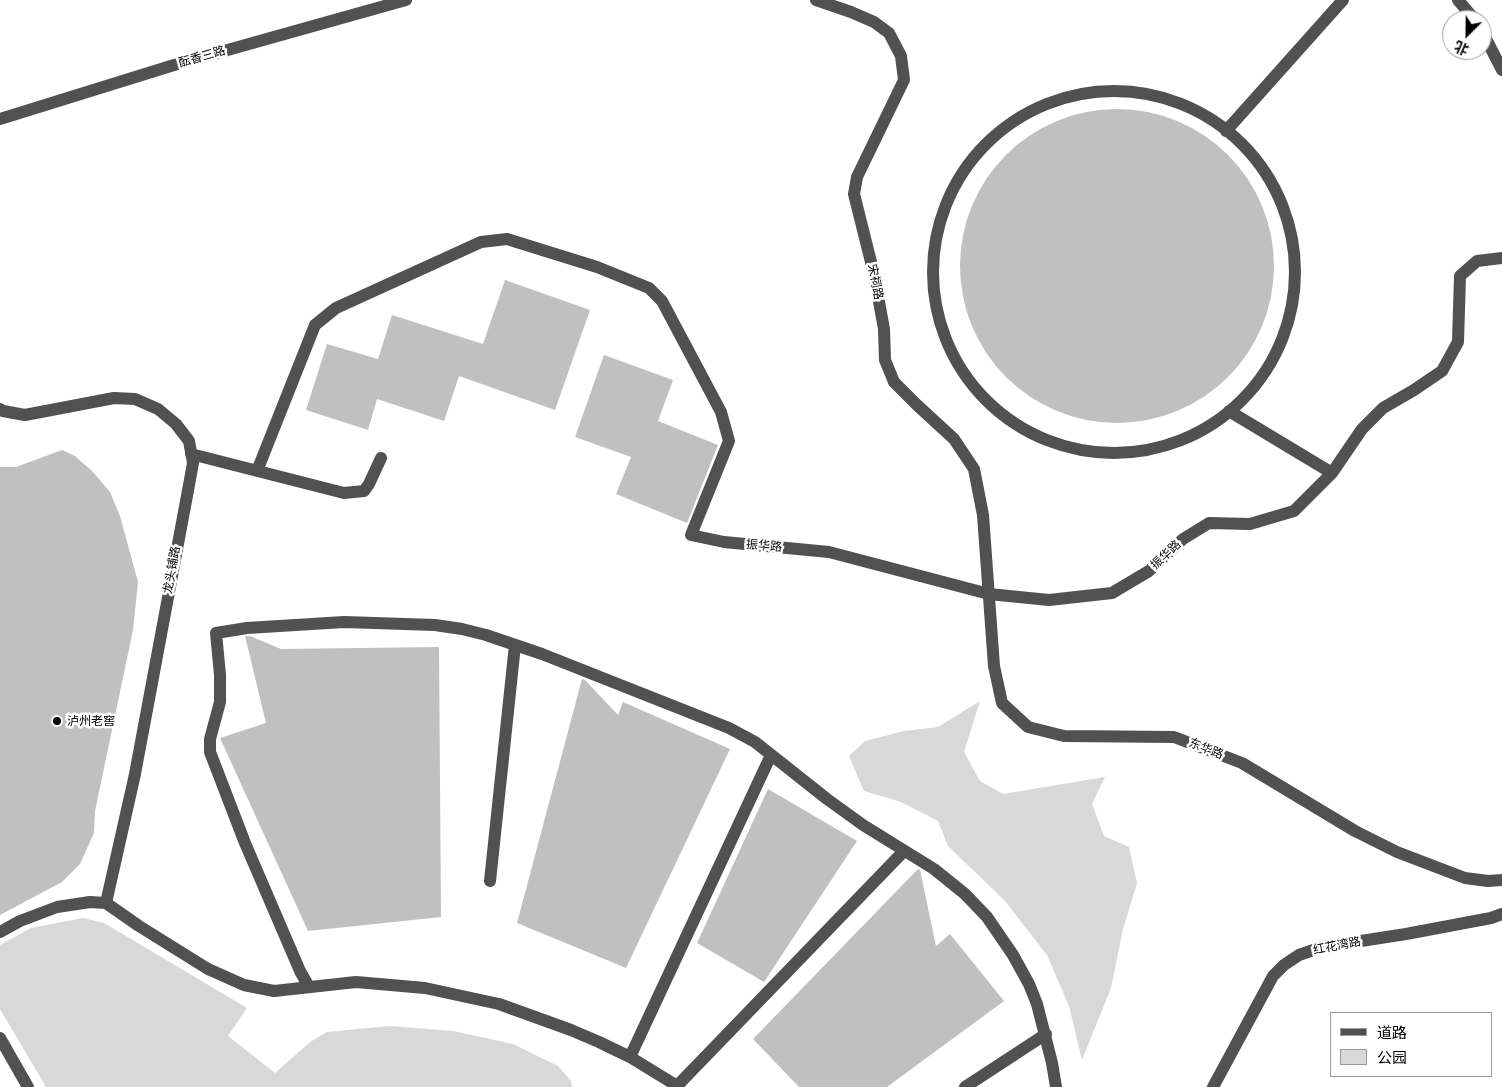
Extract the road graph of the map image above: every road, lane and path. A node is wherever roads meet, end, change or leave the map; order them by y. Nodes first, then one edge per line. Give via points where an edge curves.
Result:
1 (406, 0) edge
2 (816, 0) edge
3 (1343, 0) edge
4 (1458, 0) edge
5 (1466, 10) edge
6 (1492, 50) edge
7 (1502, 70) edge
8 (0, 119) edge
9 (1226, 130) junction
10 (1502, 258) edge
11 (0, 409) edge
12 (1229, 411) junction
13 (191, 454) junction
14 (381, 458) dead end
15 (257, 471) junction
16 (1332, 473) junction
17 (989, 594) junction
18 (515, 645) junction
19 (771, 755) junction
20 (904, 851) junction
21 (1502, 880) edge
22 (490, 881) dead end
23 (106, 903) junction
24 (1502, 914) edge
25 (0, 932) edge
26 (309, 987) junction
27 (1046, 1034) junction
28 (0, 1038) edge
29 (630, 1057) junction
30 (678, 1086) edge
31 (28, 1087) edge
32 (965, 1087) edge
33 (1056, 1087) edge
34 (1213, 1087) edge

1 - 8 street, 酝香三路 via 174,65
2 - 17 street, 宋祠路 via 874,22 889,33 901,56 904,80 857,177 854,194 874,274 884,329 885,360 894,382 954,440 974,469 983,515
3 - 9 street
4 - 5 street
6 - 7 street
9 - 12 street via 1258,158 1288,214 1298,276 1285,338 1252,392
9 - 12 street via 1210,116 1151,93 1088,90 1033,107 986,140 952,186 933,241 933,298 950,353 984,400 1030,434 1085,452 1143,452 1203,432
10 - 16 street, 振华路 via 1477,261 1460,276 1458,342 1442,370 1383,408 1362,429
11 - 13 street, 龙头铺路 via 26,415 107,399 135,399 158,409 176,424 189,441
12 - 16 street
13 - 15 street
13 - 23 street, 龙头铺路 via 193,463 135,774
14 - 15 street via 364,491 344,493
15 - 17 street, 振华路 via 315,325 336,308 481,242 507,239 641,284 650,288 662,301 721,412 729,441 691,535 724,542 829,552
16 - 17 street, 振华路 via 1294,511 1250,524 1210,523 1183,539 1149,571 1112,593 1049,600
17 - 21 street, 东华路 via 994,666 1002,703 1028,727 1064,736 1174,737 1242,762 1355,831 1397,852 1465,878
18 - 19 street via 729,728
18 - 22 street
18 - 26 street via 462,628 435,625 344,622 216,633 220,702 210,739 210,752 245,843
19 - 20 street via 826,799
19 - 29 street
20 - 27 street via 934,869 987,917 1029,984
20 - 30 street
23 - 25 street via 57,907
23 - 26 street via 208,969 244,985 274,991
24 - 34 street, 红花湾路 via 1322,947 1299,955 1273,976
26 - 29 street via 356,982 424,988 498,1004 571,1030
27 - 32 street
27 - 33 street
28 - 31 street
29 - 30 street

